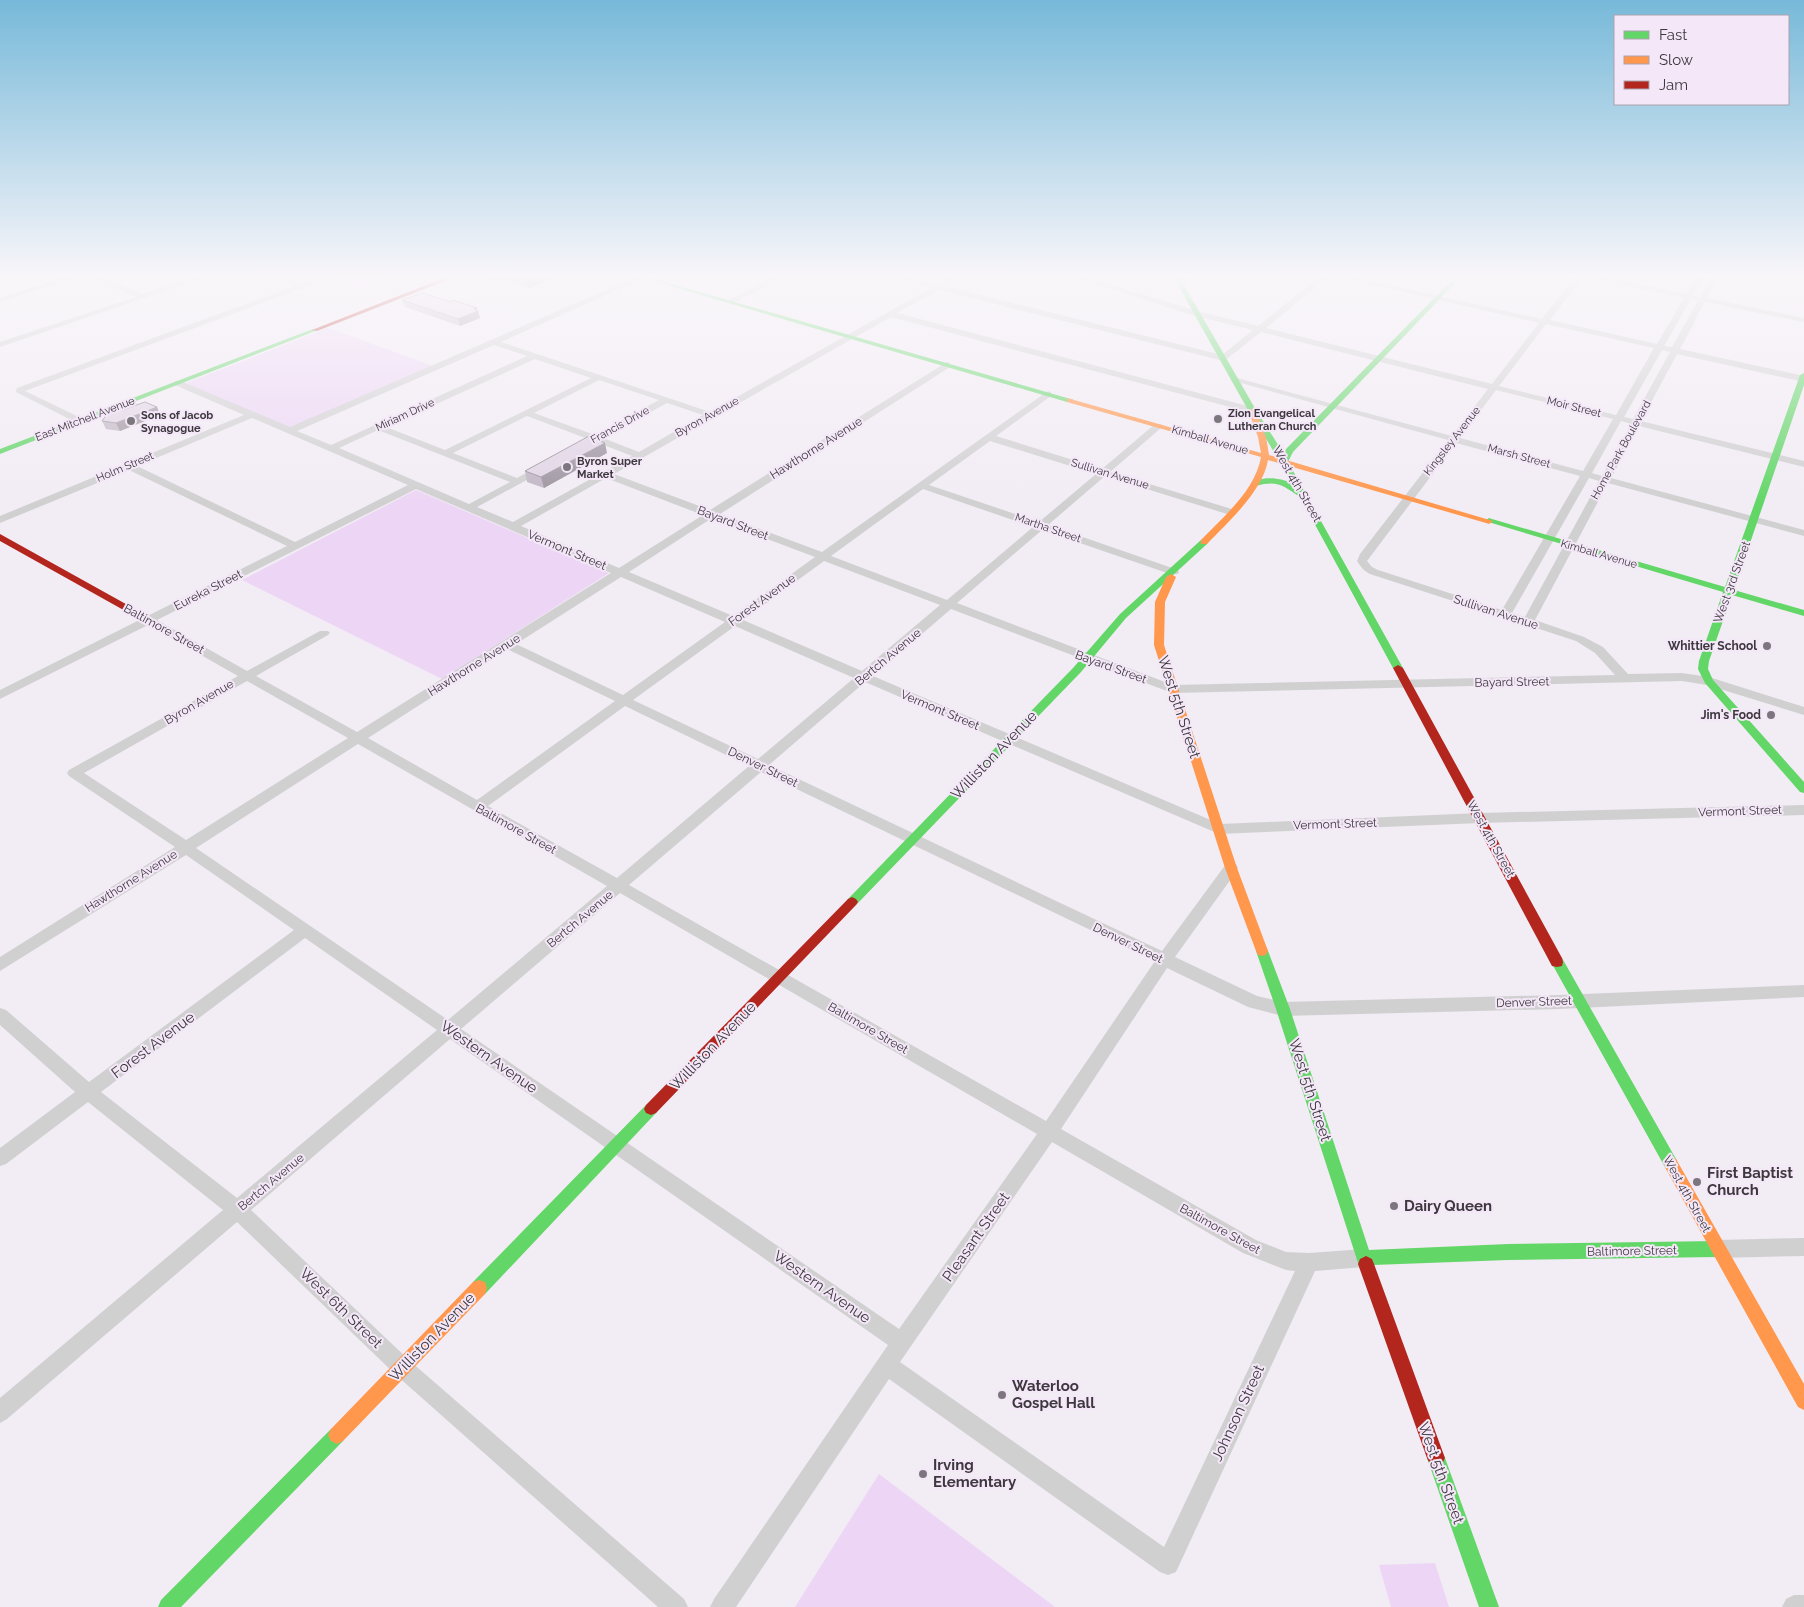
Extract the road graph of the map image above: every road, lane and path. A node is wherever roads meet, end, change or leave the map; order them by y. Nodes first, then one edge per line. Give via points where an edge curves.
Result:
1 (121, 353) edge
2 (256, 353) edge
3 (469, 353) edge
4 (525, 353) edge
5 (821, 353) edge
6 (905, 353) edge
7 (1037, 353) edge
8 (1204, 353) edge
9 (1221, 353) edge
10 (1230, 353) edge
11 (1356, 353) edge
12 (1386, 353) edge
13 (1520, 353) edge
14 (1656, 353) edge
15 (1674, 353) edge
16 (1685, 353) edge
17 (534, 356) junction
18 (1224, 358) junction
19 (1380, 359) junction
20 (947, 365) junction
21 (599, 378) junction
22 (1804, 378) edge
23 (1234, 380) junction
24 (178, 383) junction
25 (1494, 387) junction
26 (1048, 394) junction
27 (666, 400) junction
28 (1334, 406) junction
29 (1252, 410) junction
30 (527, 413) junction
31 (251, 414) junction
32 (711, 415) junction
33 (1618, 418) junction
34 (80, 421) junction
35 (1636, 422) junction
36 (1158, 426) junction
37 (378, 427) junction
38 (290, 431) junction
39 (1259, 431) junction
40 (988, 437) junction
41 (595, 438) junction
42 (1454, 438) junction
43 (1210, 440) junction
44 (330, 448) junction
45 (0, 452) edge
46 (446, 453) junction
47 (569, 453) edge
48 (640, 455) junction
49 (1265, 456) junction
50 (1776, 457) junction
51 (1285, 461) junction
52 (552, 462) edge
53 (1804, 464) edge
54 (129, 466) junction
55 (1104, 472) junction
56 (605, 474) junction
57 (1586, 474) junction
58 (1604, 479) junction
59 (517, 481) junction
60 (1255, 484) junction
61 (416, 485) junction
62 (921, 485) junction
63 (1305, 498) junction
64 (1408, 498) junction
65 (468, 508) junction
66 (1231, 512) junction
67 (710, 515) junction
68 (1755, 519) junction
69 (0, 520) edge
70 (1041, 526) junction
71 (512, 527) junction
72 (1804, 533) edge
73 (0, 537) edge
74 (1549, 539) junction
75 (1569, 545) junction
76 (295, 546) junction
77 (1364, 556) joint
78 (822, 557) junction
79 (619, 572) junction
80 (1174, 572) junction
81 (1730, 592) junction
82 (948, 605) junction
83 (1804, 613) edge
84 (1505, 615) junction
85 (148, 620) junction
86 (733, 621) junction
87 (1528, 622) junction
88 (324, 633) dead end
89 (506, 644) junction
90 (1086, 658) junction
91 (247, 675) junction
92 (864, 677) junction
93 (1625, 679) junction
94 (1709, 680) junction
95 (1406, 685) junction
96 (1172, 690) junction
97 (0, 695) edge
98 (624, 701) junction
99 (1804, 711) edge
100 (356, 739) junction
101 (1008, 740) junction
102 (760, 766) junction
103 (74, 773) joint
104 (1804, 789) edge
105 (477, 807) junction
106 (1804, 810) edge
107 (1480, 818) junction
108 (1219, 829) junction
109 (912, 839) junction
110 (186, 847) junction
111 (1231, 868) junction
112 (618, 886) junction
113 (305, 930) junction
114 (1164, 960) junction
115 (0, 965) edge
116 (780, 977) junction
117 (1804, 991) edge
118 (1579, 1001) junction
119 (1283, 1008) junction
120 (0, 1015) edge
121 (450, 1030) junction
122 (89, 1093) junction
123 (1050, 1132) junction
124 (616, 1145) junction
125 (0, 1158) edge
126 (238, 1210) junction
127 (1804, 1247) edge
128 (1718, 1249) junction
129 (1364, 1258) junction
130 (1309, 1262) junction
131 (902, 1343) junction
132 (887, 1365) junction
133 (403, 1368) junction
134 (1804, 1402) edge
135 (0, 1412) edge
136 (1804, 1606) edge
137 (168, 1607) edge
138 (676, 1607) edge
139 (722, 1607) edge
140 (1489, 1607) edge
141 (1794, 1607) edge

1 - 34 street via 23,388 20,392
2 - 24 main road, East Mitchell Avenue
3 - 38 street
4 - 17 street
5 - 32 street, Byron Avenue
6 - 20 main road, Kimball Avenue
7 - 29 street
8 - 18 street
9 - 18 main road, West 4th Street
10 - 18 street
11 - 19 street, Moir Street
12 - 19 main road
13 - 25 street, Kingsley Avenue
14 - 33 street, Home Park Boulevard
15 - 35 street, Home Park Boulevard
16 - 22 street
17 - 21 street
17 - 37 street, Miriam Drive
18 - 23 main road, West 4th Street
19 - 25 street, Moir Street
19 - 28 main road
20 - 26 main road, Kimball Avenue
20 - 67 street, Hawthorne Avenue
21 - 27 street
21 - 30 street
22 - 50 main road, West 3rd Street
23 - 28 street, Marsh Street
23 - 29 main road, West 4th Street
24 - 31 street, Vermont Street
24 - 34 main road, East Mitchell Avenue
25 - 33 street, Moir Street
25 - 42 street, Kingsley Avenue
26 - 36 main road, Kimball Avenue
26 - 40 street, Forest Avenue
27 - 32 street
27 - 41 street, Francis Drive
28 - 42 street, Marsh Street
28 - 51 main road via 1289,451
29 - 39 main road
29 - 51 main road, West 4th Street
30 - 41 street
30 - 46 street
31 - 38 street, Vermont Street
31 - 54 street, Holm Street
32 - 48 street, Byron Avenue
33 - 35 street, Moir Street
33 - 57 street, Home Park Boulevard
34 - 45 main road, East Mitchell Avenue
35 - 50 street, Moir Street
35 - 58 street, Home Park Boulevard
36 - 43 main road, Kimball Avenue
36 - 55 street, Bertch Avenue
37 - 44 street, Miriam Drive
37 - 46 street
38 - 44 street, Vermont Street
39 - 43 main road via 1257,440 1249,444
39 - 49 main road
40 - 55 street, Sullivan Avenue
40 - 62 street, Forest Avenue
41 - 47 street, Francis Drive
41 - 48 street
42 - 57 street, Marsh Street
42 - 64 street, Kingsley Avenue
43 - 49 main road, Kimball Avenue
44 - 61 street, Vermont Street
46 - 59 street
48 - 56 street, Byron Avenue
49 - 51 main road, Kimball Avenue
49 - 60 main road
50 - 53 street, Moir Street
50 - 68 main road, West 3rd Street
51 - 63 main road, West 4th Street
51 - 64 main road, Kimball Avenue
52 - 59 street
54 - 69 street, Holm Street
54 - 76 street
55 - 66 street, Sullivan Avenue
55 - 70 street, Bertch Avenue
56 - 67 street, Bayard Street
56 - 71 street, Byron Avenue
57 - 58 street, Marsh Street
57 - 74 street, Home Park Boulevard
58 - 68 street, Marsh Street
58 - 75 street, Home Park Boulevard
59 - 65 street
60 - 63 main road via 1269,479 1283,481
60 - 66 main road, Williston Avenue
61 - 65 street, Vermont Street
61 - 76 street, Eureka Street
62 - 70 street, Martha Street
62 - 78 street, Forest Avenue
63 - 95 main road, West 4th Street
64 - 74 main road, Kimball Avenue
64 - 77 street, Kingsley Avenue
65 - 71 street, Vermont Street
66 - 80 main road, Williston Avenue
67 - 78 street, Bayard Street
67 - 79 street, Hawthorne Avenue
68 - 72 street, Marsh Street
68 - 81 main road, West 3rd Street
70 - 80 street, Martha Street
70 - 82 street, Bertch Avenue
71 - 79 street, Vermont Street
73 - 85 main road, Baltimore Street
74 - 75 main road, Kimball Avenue
74 - 84 street, Home Park Boulevard
75 - 81 main road, Kimball Avenue
75 - 87 street, Home Park Boulevard
76 - 85 street, Eureka Street
77 - 84 street, Sullivan Avenue via 1364,565 1374,572
78 - 82 street, Bayard Street
78 - 86 street, Forest Avenue
79 - 86 street, Vermont Street
79 - 89 street, Hawthorne Avenue
80 - 90 main road, Williston Avenue via 1154,587
80 - 96 main road, West 5th Street via 1164,589 1158,617 1159,645
81 - 83 main road, Kimball Avenue
81 - 94 main road, West 3rd Street via 1704,661 1703,669
82 - 90 street, Bayard Street
82 - 92 street, Bertch Avenue
84 - 87 street, Sullivan Avenue
85 - 91 street, Baltimore Street
85 - 97 street, Eureka Street
86 - 92 street, Vermont Street
86 - 98 street, Forest Avenue
87 - 93 street, Sullivan Avenue via 1591,644
88 - 91 street, Byron Avenue
89 - 98 street, Denver Street
89 - 100 street, Hawthorne Avenue
90 - 96 street, Bayard Street
90 - 101 main road, Williston Avenue
91 - 100 street, Baltimore Street
91 - 103 street, Byron Avenue
92 - 101 street, Vermont Street
92 - 102 street, Bertch Avenue
93 - 94 street, Bayard Street via 1682,677
93 - 95 street, Bayard Street
94 - 99 street
94 - 104 main road
95 - 96 street, Bayard Street
95 - 107 main road, West 4th Street
96 - 108 main road, West 5th Street
98 - 102 street, Denver Street
98 - 105 street, Forest Avenue
100 - 105 street, Baltimore Street
100 - 110 street, Hawthorne Avenue
101 - 108 street, Vermont Street
101 - 109 main road, Williston Avenue
102 - 109 street, Denver Street
102 - 112 street, Bertch Avenue
103 - 110 street, Western Avenue
105 - 112 street, Baltimore Street
106 - 107 street, Vermont Street
107 - 108 street, Vermont Street
107 - 118 main road, West 4th Street
108 - 111 main road, West 5th Street
109 - 114 street, Denver Street
109 - 116 main road, Williston Avenue
110 - 113 street, Western Avenue
110 - 115 street, Hawthorne Avenue
111 - 114 street, Pleasant Street
111 - 119 main road, West 5th Street
112 - 116 street, Baltimore Street
112 - 121 street, Bertch Avenue
113 - 121 street, Western Avenue
113 - 122 street, Forest Avenue
114 - 119 street, Denver Street via 1239,996
114 - 123 street, Pleasant Street
116 - 123 street, Baltimore Street
116 - 124 main road, Williston Avenue
117 - 118 street, Denver Street
118 - 119 street, Denver Street
118 - 128 main road, West 4th Street
119 - 129 main road, West 5th Street
120 - 122 street, West 6th Street
121 - 124 street, Western Avenue
121 - 126 street, Bertch Avenue
122 - 125 street, Forest Avenue
122 - 126 street, West 6th Street
123 - 130 street, Baltimore Street via 1250,1248 1286,1261
123 - 131 street, Pleasant Street
124 - 131 street, Western Avenue
124 - 133 main road, Williston Avenue
126 - 133 street, West 6th Street
126 - 135 street, Bertch Avenue
127 - 128 street, Baltimore Street
128 - 129 main road, Baltimore Street
128 - 134 main road, West 4th Street
129 - 130 street, Baltimore Street
129 - 140 main road, West 5th Street
130 - 132 street, Johnson Street via 1168,1564
131 - 132 street, Pleasant Street
132 - 139 street, Pleasant Street
133 - 137 main road, Williston Avenue
133 - 138 street, West 6th Street
136 - 141 street

